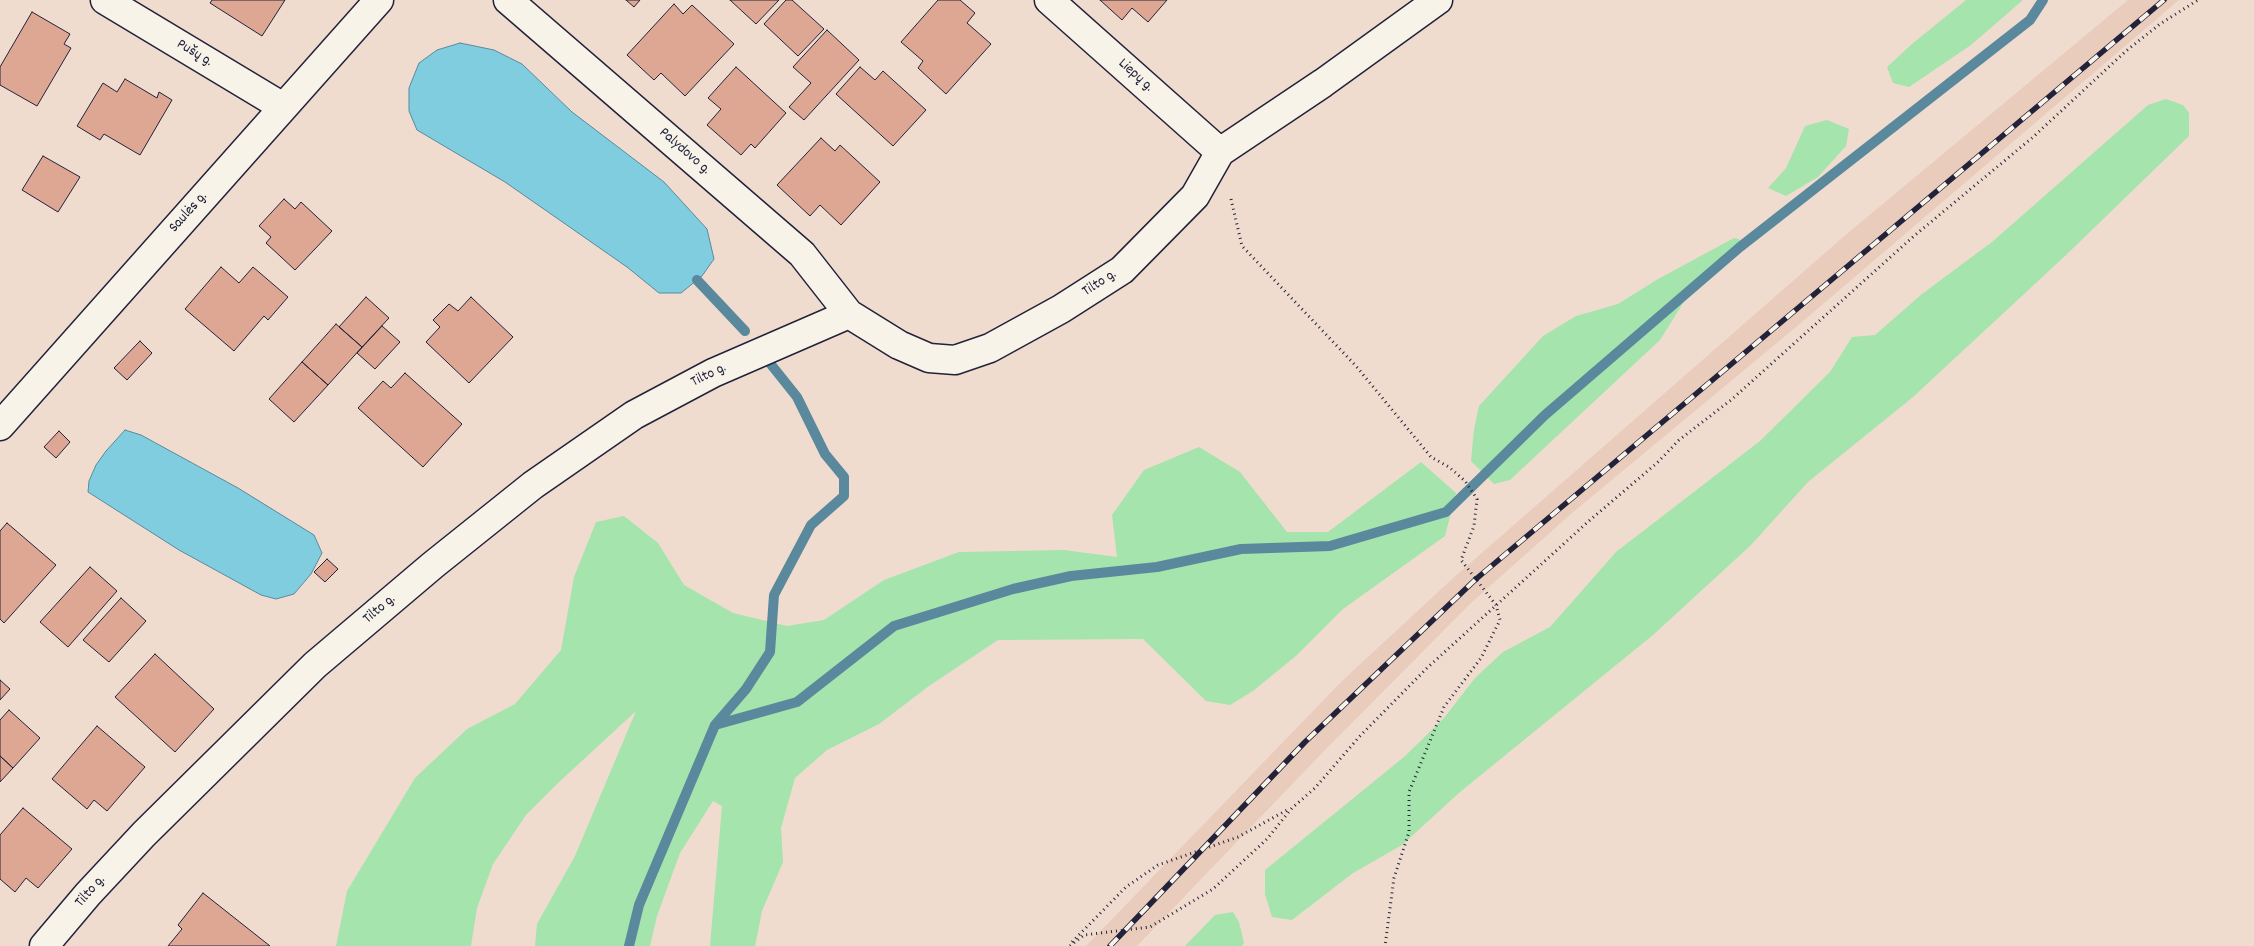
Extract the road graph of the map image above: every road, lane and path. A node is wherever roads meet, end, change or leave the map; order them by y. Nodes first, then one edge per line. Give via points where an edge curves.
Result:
1 (105, 0) edge
2 (379, 0) edge
3 (508, 0) edge
4 (1049, 0) edge
5 (1438, 0) edge
6 (2198, 0) edge
7 (284, 107) junction
8 (1220, 152) junction
9 (849, 314) junction
10 (0, 426) edge
11 (1496, 605) junction
12 (1292, 808) junction
13 (44, 946) edge
14 (1069, 946) edge
15 (1385, 946) edge

1 - 7 street, Pušų g.
2 - 7 street, Saulės g.
3 - 9 street, Palydovo g. via 802,254
4 - 8 street, Liepų g.
5 - 8 street, Tilto g.
6 - 11 path via 2126,51 2032,138 1914,236 1730,400 1678,440 1657,463
7 - 10 street, Saulės g.
8 - 9 street, Tilto g. via 1195,196 1122,270 1061,309 990,348 955,360 929,358 899,345
8 - 11 path via 1242,246 1356,366 1431,457 1466,481 1477,499 1474,526 1461,560
9 - 13 street, Tilto g. via 713,372 634,415 532,484 315,665 144,834
11 - 12 path via 1427,668 1359,737 1315,788
11 - 15 path via 1500,620 1481,658 1444,707 1409,792 1409,832 1394,878
12 - 14 path via 1238,837 1158,865 1126,887
12 - 14 path via 1267,839 1212,889 1150,927 1084,935

